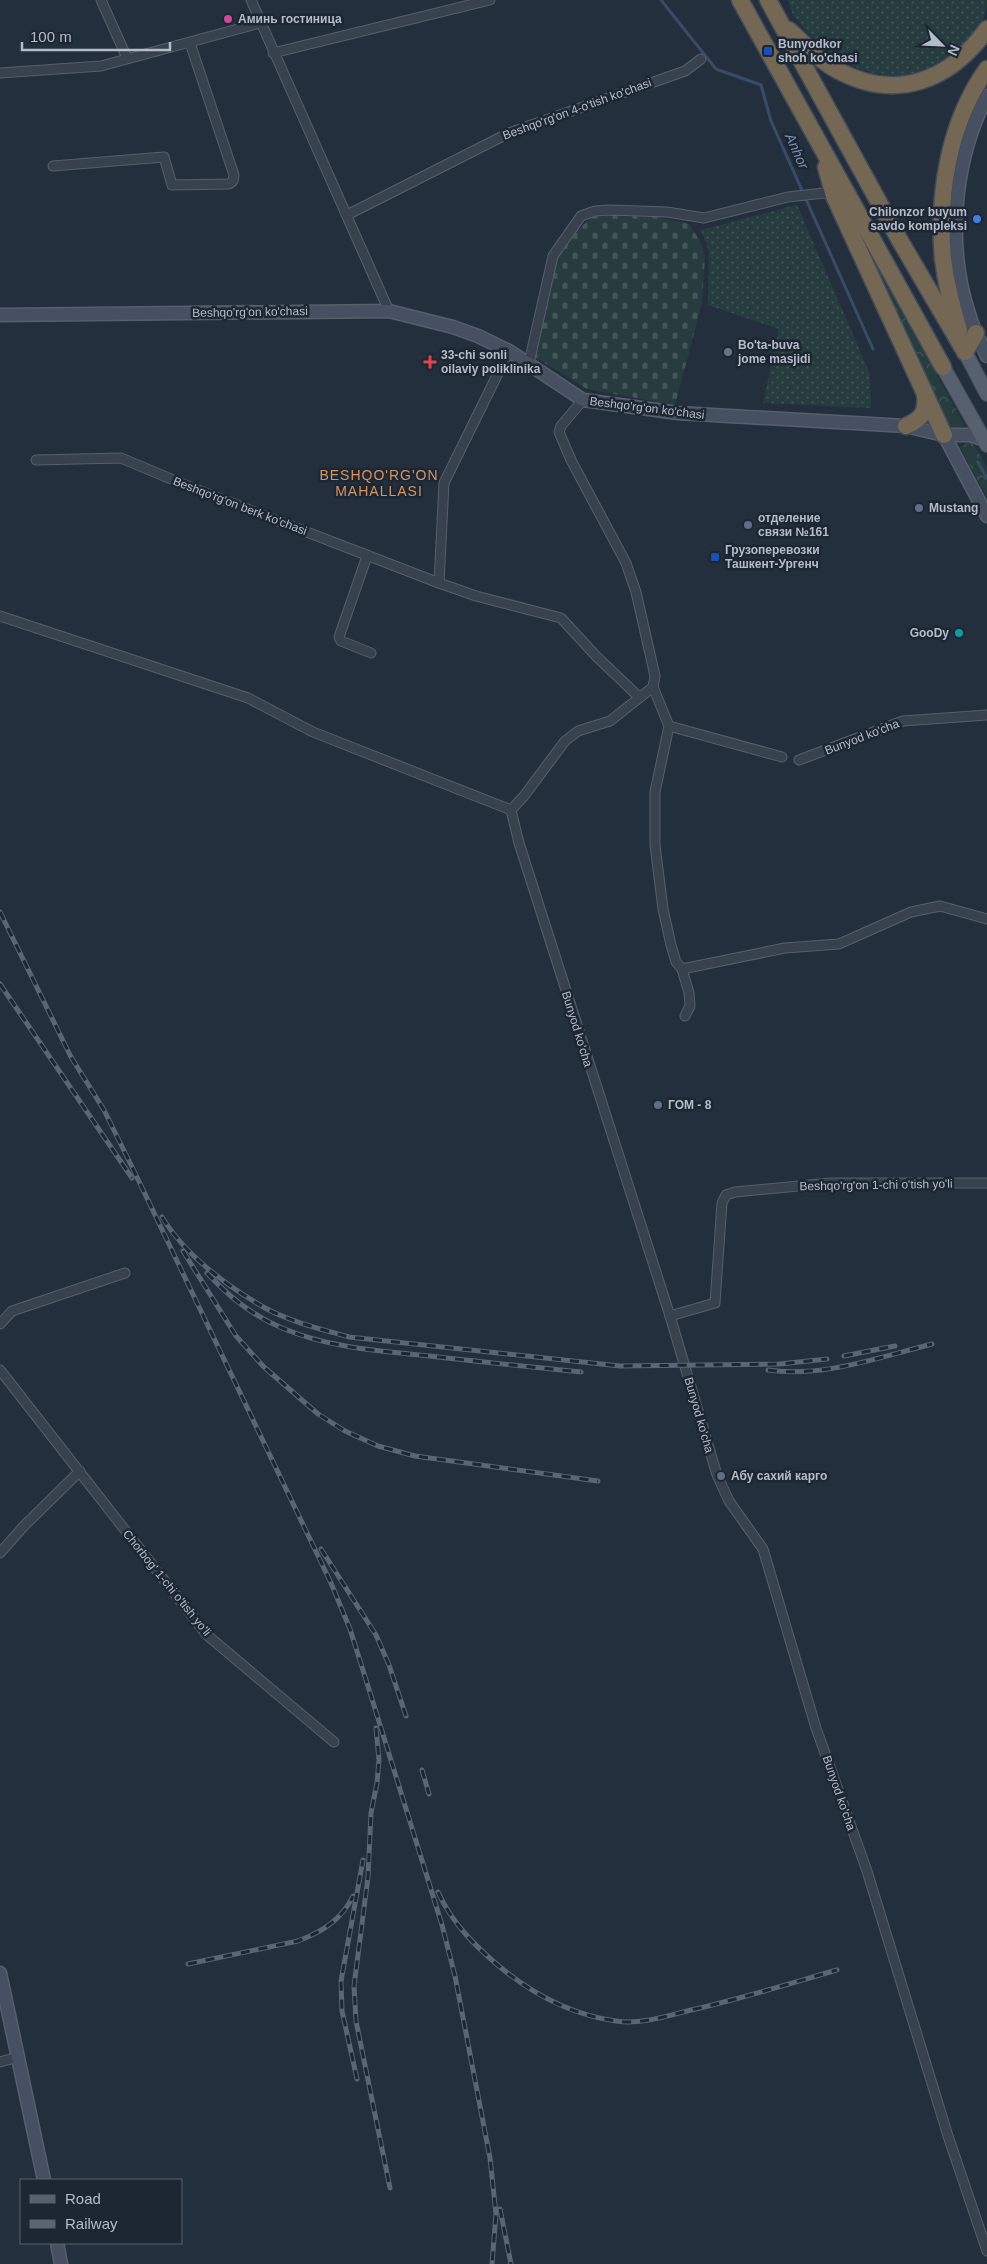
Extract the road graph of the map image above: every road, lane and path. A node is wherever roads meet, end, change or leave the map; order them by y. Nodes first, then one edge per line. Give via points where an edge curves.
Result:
1 (101, 0) edge
2 (251, 0) edge
3 (490, 0) edge
4 (732, 0) edge
5 (740, 0) edge
6 (768, 0) edge
7 (778, 19) junction
8 (260, 22) junction
9 (753, 24) junction
10 (987, 29) edge
11 (190, 43) junction
12 (273, 53) junction
13 (127, 58) junction
14 (701, 59) dead end
15 (987, 69) edge
16 (0, 73) edge
17 (987, 96) edge
18 (819, 141) junction
19 (53, 166) dead end
20 (834, 196) junction
21 (347, 215) junction
22 (389, 311) junction
23 (0, 315) edge
24 (976, 333) junction
25 (509, 351) junction
26 (965, 352) junction
27 (987, 356) edge
28 (528, 363) junction
29 (943, 367) joint
30 (924, 390) junction
31 (987, 394) edge
32 (583, 400) junction
33 (906, 426) junction
34 (944, 435) junction
35 (985, 443) edge
36 (36, 460) dead end
37 (987, 516) edge
38 (367, 556) junction
39 (439, 583) junction
40 (0, 616) edge
41 (371, 653) dead end
42 (653, 687) junction
43 (639, 697) junction
44 (987, 715) edge
45 (669, 726) junction
46 (782, 757) dead end
47 (799, 760) dead end
48 (511, 810) junction
49 (987, 920) edge
50 (682, 969) junction
51 (684, 1016) dead end
52 (987, 1183) edge
53 (125, 1273) dead end
54 (670, 1316) junction
55 (0, 1324) edge
56 (0, 1370) edge
57 (80, 1471) junction
58 (0, 1553) edge
59 (334, 1742) dead end
60 (0, 1973) edge
61 (19, 2057) junction
62 (0, 2062) edge
63 (44, 2179) edge
64 (57, 2244) edge
65 (987, 2251) edge
66 (61, 2264) edge

1 - 13 street
2 - 8 street
3 - 12 street
4 - 9 highway
5 - 9 highway
6 - 7 highway
7 - 10 highway via 836,69 864,82 888,84 917,82 938,75 970,51
7 - 26 highway
8 - 11 street
8 - 12 street
9 - 18 highway
11 - 13 street
11 - 19 street via 234,175 229,184 172,185 164,157
12 - 21 street
13 - 16 street via 101,66
14 - 21 street, Beshqo'rg'on 4-o'tish ko'chasi via 685,71 509,133
15 - 26 highway via 960,119 948,161 944,198 944,267
17 - 24 street via 968,140 959,191 957,228 959,262
18 - 20 highway
18 - 29 highway
20 - 28 street via 817,194 788,198 704,218 667,212 610,210 595,210 581,216 553,256
20 - 30 highway
21 - 22 street
22 - 23 street, Beshqo'rg'on ko'chasi
22 - 25 street, Beshqo'rg'on ko'chasi via 454,327
24 - 26 highway
24 - 27 street
25 - 28 street, Beshqo'rg'on ko'chasi
25 - 39 street via 444,483
26 - 31 main road
28 - 32 street, Beshqo'rg'on ko'chasi
29 - 35 main road
30 - 33 highway via 924,414
30 - 34 highway
32 - 33 street, Beshqo'rg'on ko'chasi via 678,413
32 - 42 street via 559,432 626,563 655,676
33 - 34 street, Beshqo'rg'on ko'chasi
34 - 35 street, Beshqo'rg'on ko'chasi via 971,435
34 - 37 street
36 - 38 street, Beshqo'rg'on berk ko'chasi via 121,458
38 - 39 street, Beshqo'rg'on berk ko'chasi
38 - 41 street via 339,637 341,641
39 - 43 street, Beshqo'rg'on berk ko'chasi via 561,618
40 - 48 street via 248,698 313,732
42 - 43 street
42 - 45 street
43 - 48 street via 610,721 578,731 565,741
44 - 47 street, Bunyod ko'cha via 903,722
45 - 46 street
45 - 50 street via 655,792 655,845 671,945 676,962
48 - 54 street, Bunyod ko'cha via 587,1061
49 - 50 street via 940,906 911,912 839,944 785,948
50 - 51 street via 690,1006
52 - 54 street, Beshqo'rg'on 1-chi o'tish yo'li via 830,1183 726,1195 722,1203 716,1304
53 - 55 street via 12,1311
54 - 65 street, Bunyod ko'cha via 717,1475 729,1501 763,1549 816,1728 866,1871
56 - 57 street, Chorbog' 1-chi o'tish yo'li
57 - 58 street
57 - 59 street, Chorbog' 1-chi o'tish yo'li via 207,1635
60 - 61 street
61 - 62 street
61 - 63 street
64 - 66 street

